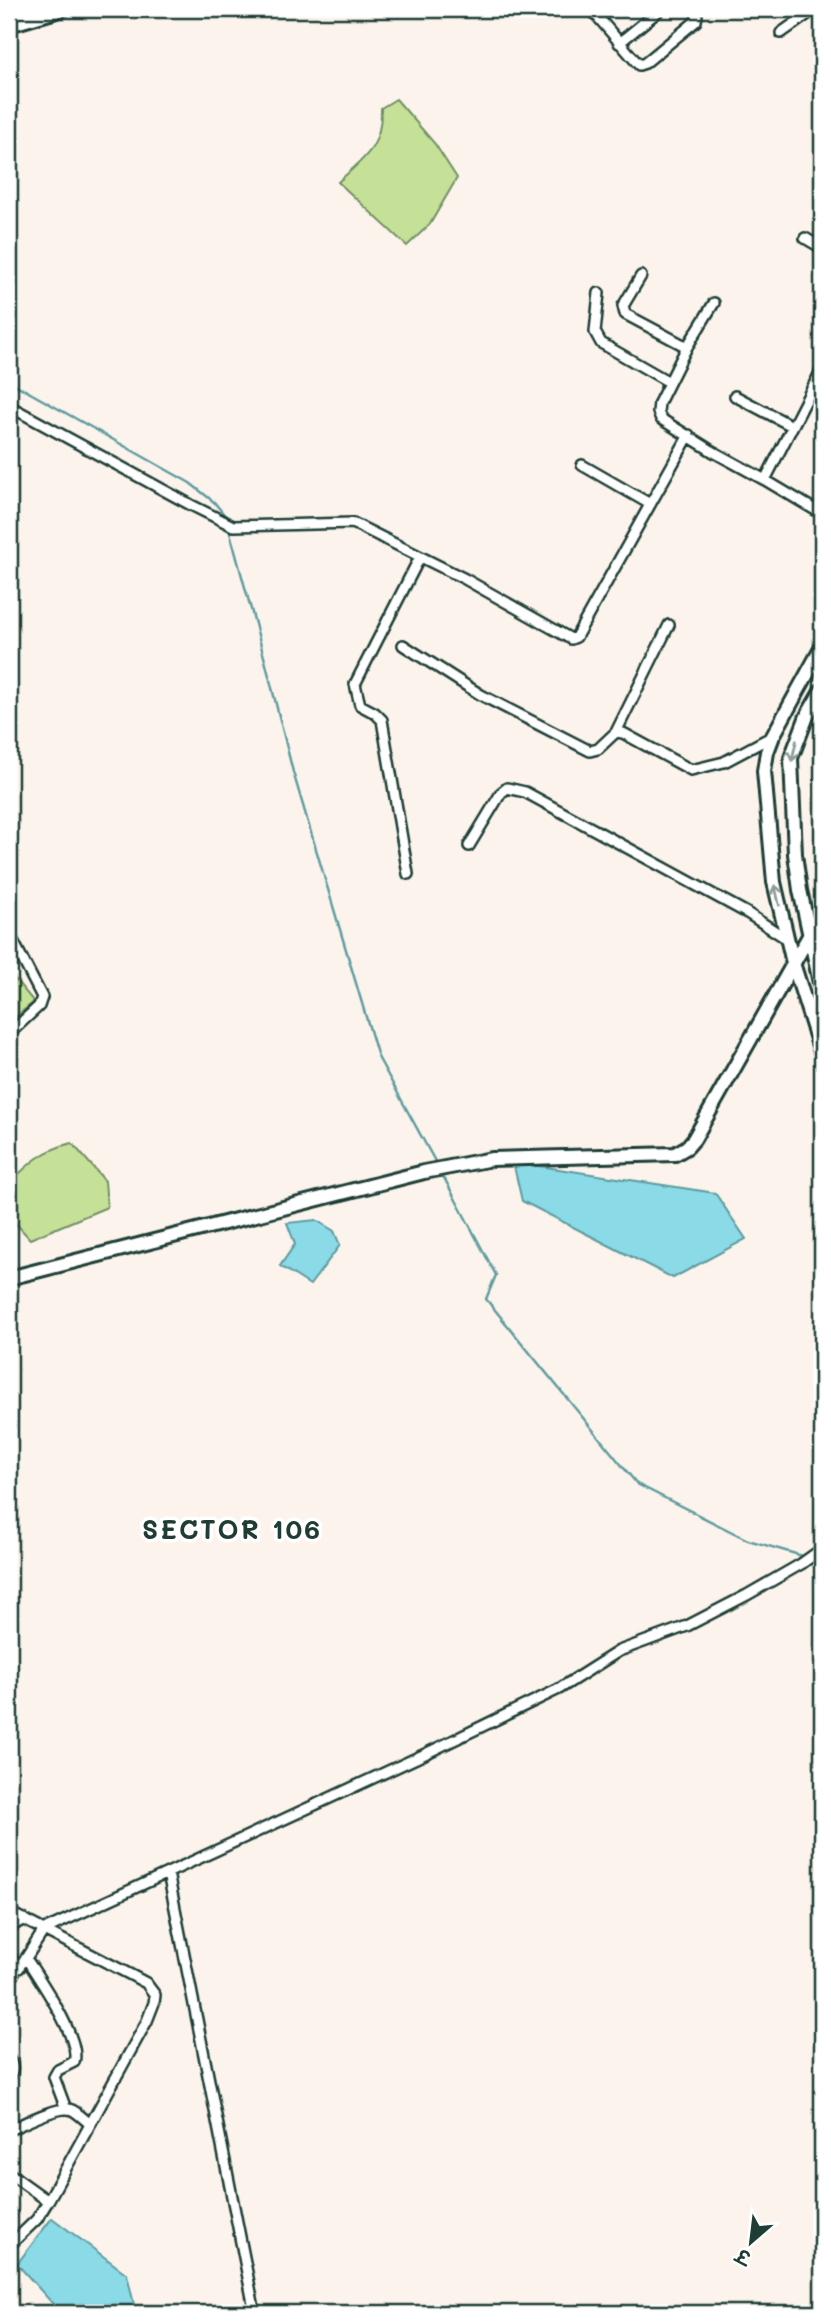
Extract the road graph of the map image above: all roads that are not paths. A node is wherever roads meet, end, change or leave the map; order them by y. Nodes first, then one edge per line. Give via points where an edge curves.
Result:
1 (29, 9) edge
2 (63, 9) edge
3 (607, 9) edge
4 (661, 9) edge
5 (694, 9) edge
6 (815, 9) edge
7 (595, 13) edge
8 (9, 15) edge
9 (9, 25) edge
10 (781, 33) dead end
11 (619, 43) junction
12 (805, 238) dead end
13 (822, 247) edge
14 (641, 276) dead end
15 (599, 293) dead end
16 (714, 303) dead end
17 (687, 347) junction
18 (822, 369) edge
19 (669, 382) junction
20 (735, 396) dead end
21 (9, 406) edge
22 (792, 426) junction
23 (689, 435) junction
24 (582, 465) dead end
25 (765, 480) junction
26 (650, 504) junction
27 (822, 514) edge
28 (420, 557) junction
29 (669, 625) dead end
30 (403, 645) dead end
31 (822, 647) edge
32 (822, 690) edge
33 (616, 733) junction
34 (773, 736) junction
35 (469, 846) dead end
36 (408, 874) dead end
37 (822, 913) edge
38 (9, 933) edge
39 (809, 934) junction
40 (787, 939) junction
41 (793, 963) junction
42 (822, 992) edge
43 (9, 1034) edge
44 (822, 1055) edge
45 (9, 1278) edge
46 (822, 1549) edge
47 (168, 1872) junction
48 (9, 1912) edge
49 (24, 1919) junction
50 (9, 1928) edge
51 (44, 1930) junction
52 (9, 1955) edge
53 (26, 1958) junction
54 (19, 1968) junction
55 (9, 1978) edge
56 (9, 2059) edge
57 (9, 2076) edge
58 (66, 2109) junction
59 (90, 2124) junction
60 (9, 2130) edge
61 (9, 2173) edge
62 (48, 2200) junction
63 (9, 2246) edge
64 (255, 2313) edge

1 - 8 street
2 - 9 street
3 - 7 street
4 - 11 street
5 - 11 street via 696,21 642,65
6 - 10 street
7 - 11 street
12 - 13 street
14 - 17 street via 623,306 625,314
15 - 19 street via 597,339
16 - 17 street
17 - 19 street
18 - 22 street
19 - 23 street via 657,412
20 - 22 street
21 - 28 street via 233,526 352,523
22 - 25 street
23 - 25 street
23 - 26 street
24 - 26 street
25 - 27 street
26 - 28 street via 574,639
28 - 36 street via 355,684 360,705 382,720
29 - 33 street
30 - 33 street via 481,695 590,751
31 - 34 street
32 -> 39 street via 790,758 794,853
33 - 34 street via 691,770 724,762
40 -> 34 street via 772,863 764,771
35 - 40 street via 501,793 515,789
37 - 39 street
38 - 43 street via 42,996 39,1006
39 - 41 street
39 - 42 street
40 - 41 street
41 - 44 street
41 - 45 street via 694,1139 675,1154 492,1159 442,1168
46 - 47 street via 687,1626 619,1651 559,1689
47 - 51 street
47 - 64 street
48 - 49 street
49 - 50 street
49 - 51 street
51 - 53 street
51 - 59 street via 146,1983 155,1995 147,2021
52 - 54 street
53 - 54 street
53 - 58 street via 68,2027 76,2056 54,2077
54 - 55 street
56 - 57 street
58 - 59 street
58 - 60 street
59 - 62 street
61 - 62 street
62 - 63 street via 37,2219

